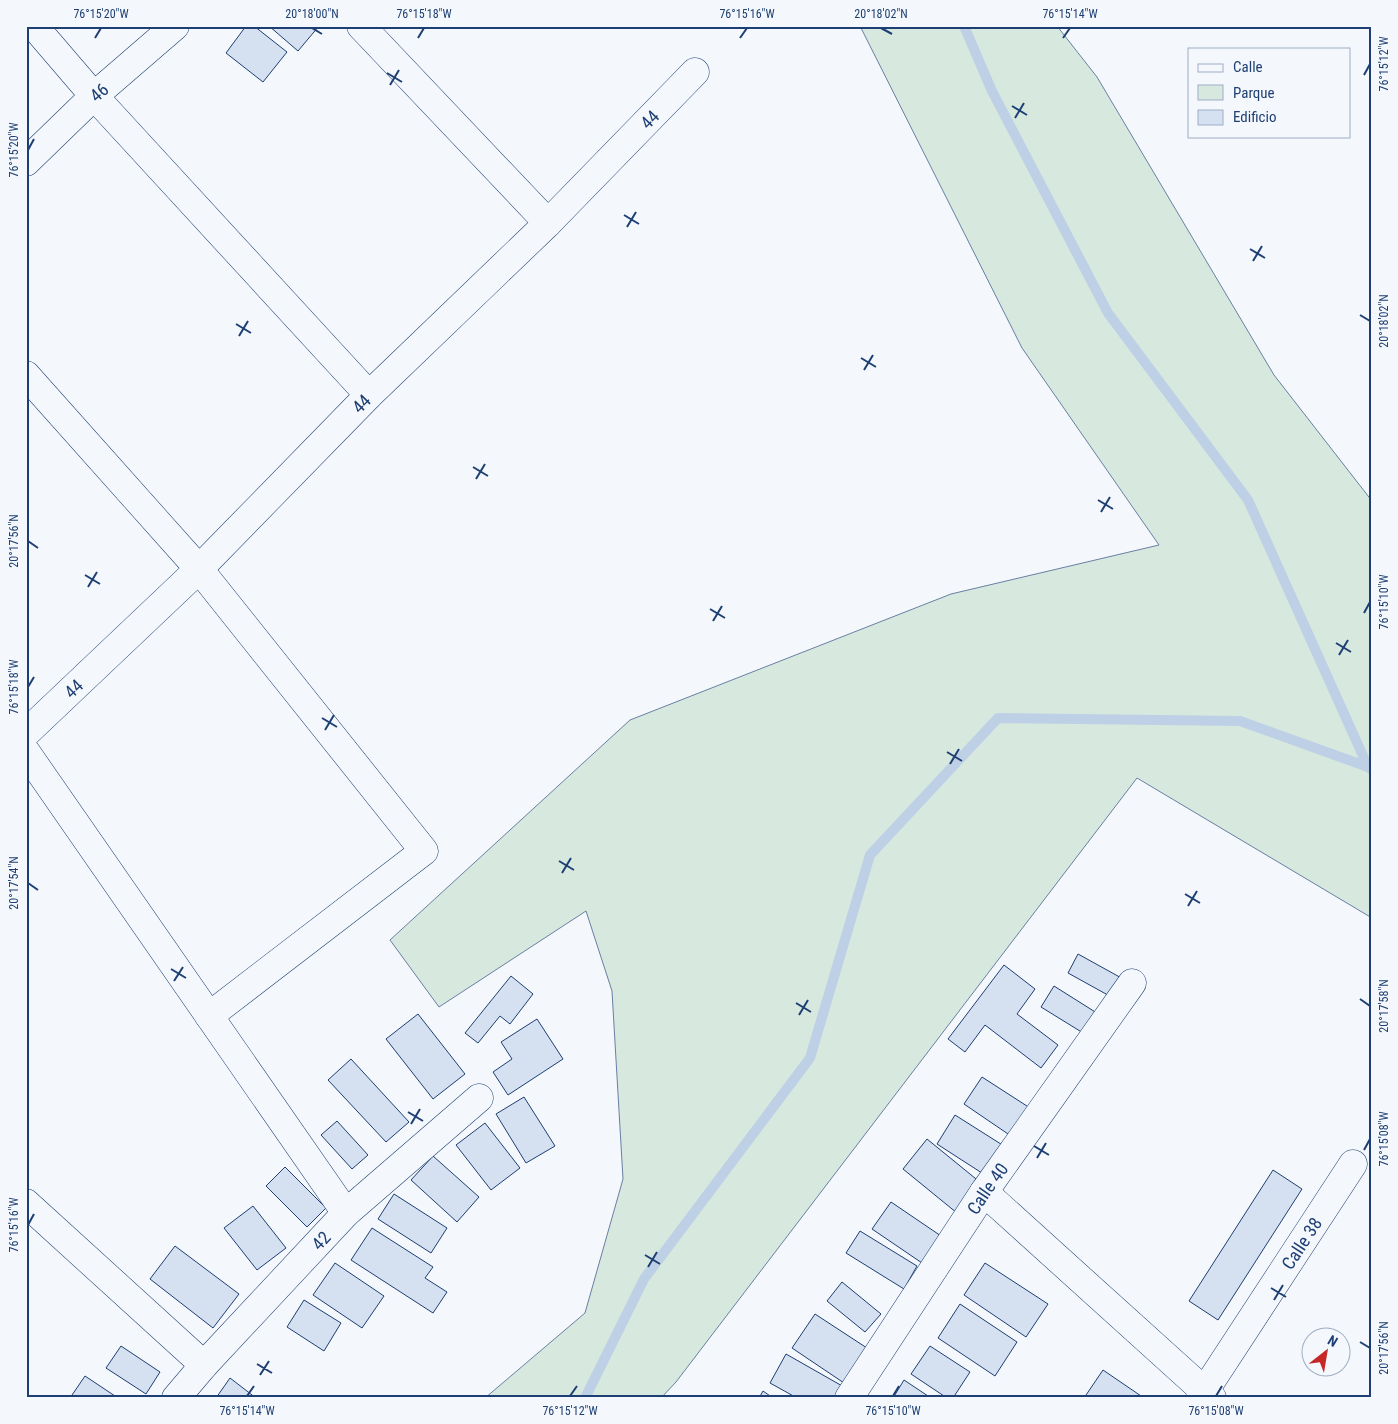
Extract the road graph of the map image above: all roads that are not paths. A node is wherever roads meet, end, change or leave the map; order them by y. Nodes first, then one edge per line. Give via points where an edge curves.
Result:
1 (34, 26) edge
2 (175, 26) edge
3 (361, 26) edge
4 (695, 72) dead end
5 (94, 96) junction
6 (26, 162) edge
7 (548, 223) junction
8 (26, 376) edge
9 (369, 395) junction
10 (199, 569) junction
11 (26, 733) edge
12 (26, 752) edge
13 (1132, 984) dead end
14 (209, 1016) junction
15 (480, 1098) dead end
16 (1353, 1164) dead end
17 (984, 1192) junction
18 (26, 1203) edge
19 (346, 1213) junction
20 (204, 1365) junction
21 (1206, 1396) edge
22 (176, 1398) edge
23 (849, 1398) edge

1 - 5 street
2 - 5 street, 46
3 - 7 street
4 - 7 street, 44
5 - 6 street, 46
5 - 9 street
7 - 9 street, 44
8 - 10 street
9 - 10 street, 44
10 - 11 street, 44
10 - 14 street via 424,851
12 - 14 street
13 - 17 street, Calle 40
14 - 19 street
15 - 19 street, 42
16 - 21 street, Calle 38
17 - 21 street
17 - 23 street, Calle 40
18 - 20 street
19 - 20 street, 42
20 - 22 street, 42

